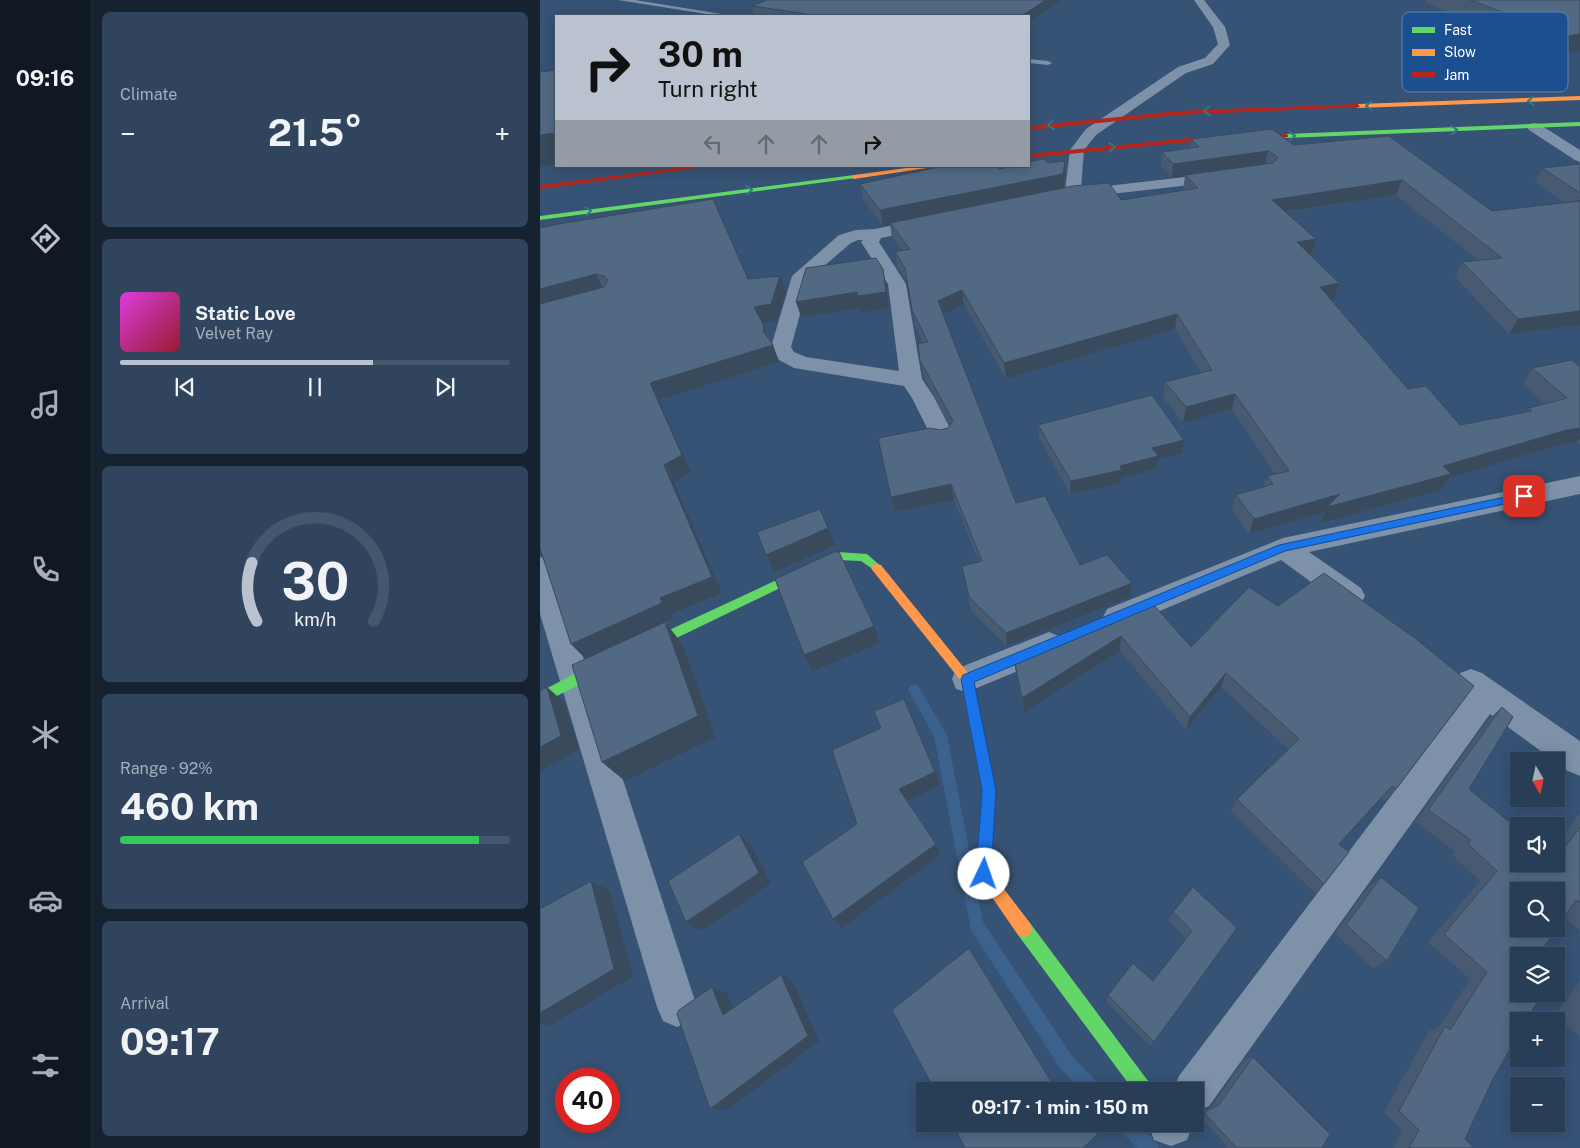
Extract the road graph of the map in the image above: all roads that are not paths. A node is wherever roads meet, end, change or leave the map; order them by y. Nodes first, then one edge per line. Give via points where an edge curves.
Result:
1 (621, 0) edge
2 (1200, 0) edge
3 (724, 15) edge
4 (1030, 60) edge
5 (1048, 64) dead end
6 (1580, 98) edge
7 (1108, 119) junction
8 (1580, 124) edge
9 (1534, 127) junction
10 (1030, 128) edge
11 (1077, 150) junction
12 (1030, 156) edge
13 (1580, 157) edge
14 (702, 167) edge
15 (929, 167) edge
16 (1237, 176) edge
17 (540, 187) edge
18 (1073, 194) junction
19 (1027, 204) edge
20 (540, 218) edge
21 (944, 220) edge
22 (875, 234) junction
23 (911, 380) junction
24 (942, 436) edge
25 (1580, 485) edge
26 (1283, 548) junction
27 (540, 568) edge
28 (1369, 610) edge
29 (1447, 666) edge
30 (967, 679) junction
31 (574, 680) junction
32 (1486, 694) junction
33 (540, 698) edge
34 (1580, 760) edge
35 (677, 1007) dead end
36 (1138, 1082) edge
37 (1201, 1082) edge

1 - 3 lane
2 - 7 street via 1219,27 1224,44 1209,62 1182,70
4 - 5 lane
6 -> 7 street via 1228,110
7 -> 10 street
7 - 11 street via 1091,132
8 - 9 street
11 -> 9 street via 1200,139
9 - 13 street
11 - 12 street
11 - 18 street
14 - 17 street
20 -> 15 street
16 - 18 street
18 - 19 street
21 - 22 street
22 - 23 street via 870,242 897,284
22 - 23 street via 845,239 801,276 781,347 786,356 801,363
23 - 24 street
25 - 26 street
26 - 28 street
26 - 30 street
27 - 31 street
29 - 32 street
30 - 31 street via 877,568 863,557 837,556
30 - 36 street via 989,790 984,874
31 - 33 street
31 - 35 street
32 - 34 street
32 - 37 street

